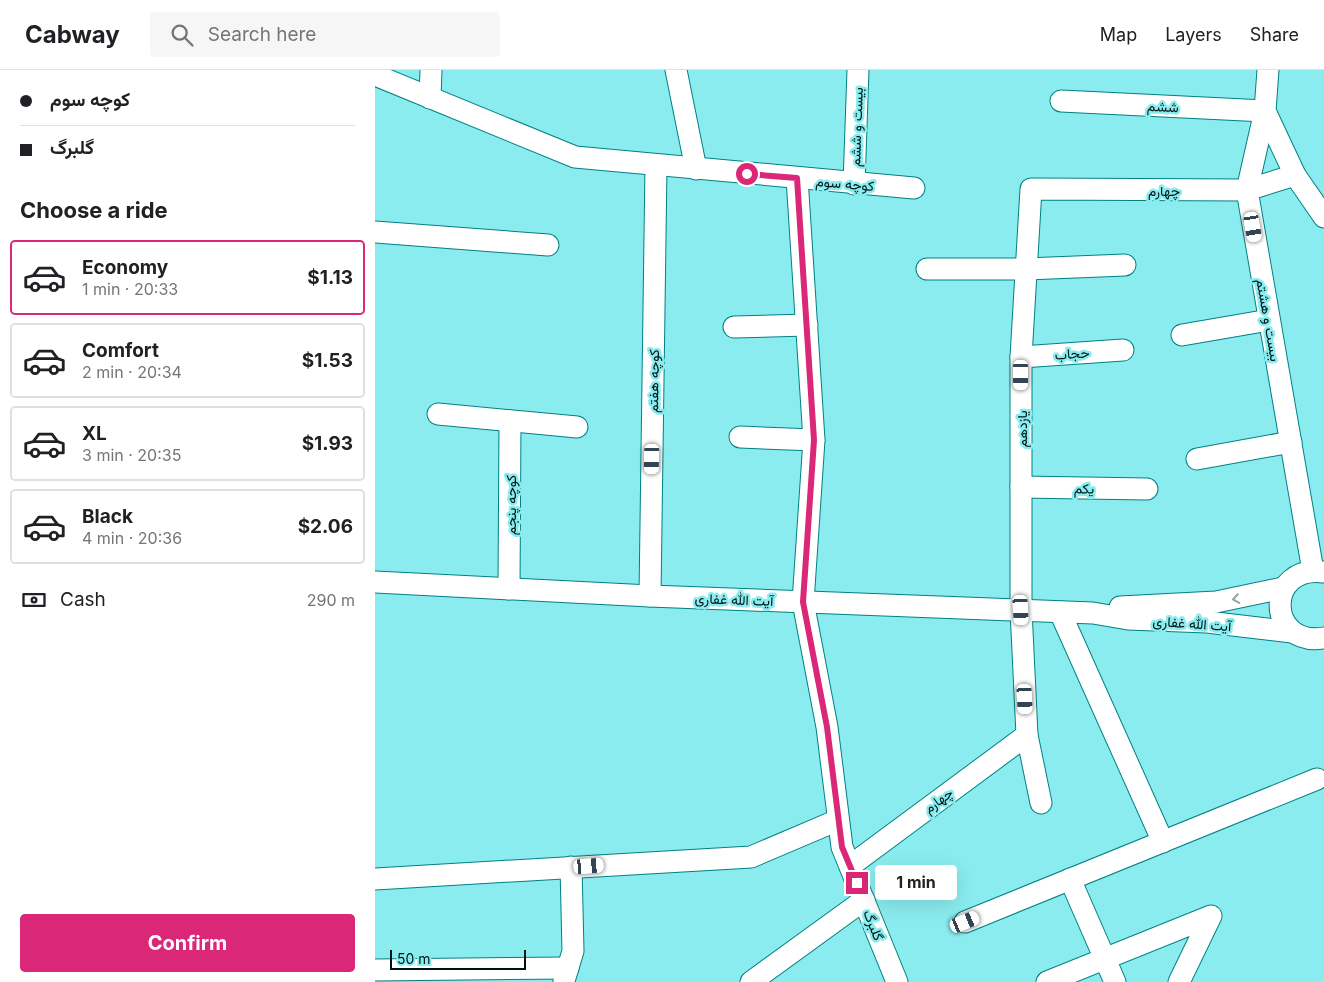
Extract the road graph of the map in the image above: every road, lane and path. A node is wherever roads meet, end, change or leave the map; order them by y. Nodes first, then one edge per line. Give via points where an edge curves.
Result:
1 (431, 70) edge
2 (676, 70) edge
3 (857, 70) edge
4 (1269, 70) edge
5 (375, 75) edge
6 (430, 98) junction
7 (1061, 101) dead end
8 (1265, 111) junction
9 (656, 165) junction
10 (696, 169) junction
11 (1295, 175) junction
12 (797, 178) junction
13 (854, 184) junction
14 (914, 188) dead end
15 (1031, 189) joint
16 (1247, 190) junction
17 (1324, 217) edge
18 (375, 232) edge
19 (548, 245) dead end
20 (1125, 265) dead end
21 (927, 269) dead end
22 (1026, 270) junction
23 (1269, 320) junction
24 (807, 325) junction
25 (734, 327) dead end
26 (1182, 335) dead end
27 (1123, 350) dead end
28 (1021, 356) junction
29 (439, 414) dead end
30 (510, 420) junction
31 (577, 427) dead end
32 (739, 437) dead end
33 (814, 440) junction
34 (1291, 442) junction
35 (1197, 459) dead end
36 (1021, 487) junction
37 (1147, 489) dead end
38 (1319, 572) edge
39 (375, 582) edge
40 (1283, 588) junction
41 (509, 589) junction
42 (650, 596) junction
43 (803, 602) junction
44 (1021, 610) junction
45 (1059, 612) junction
46 (1093, 613) junction
47 (1292, 632) junction
48 (1320, 640) edge
49 (1027, 734) junction
50 (1317, 779) dead end
51 (1041, 803) dead end
52 (838, 820) junction
53 (1163, 842) junction
54 (850, 866) junction
55 (571, 867) junction
56 (375, 879) edge
57 (1070, 879) junction
58 (864, 900) junction
59 (965, 922) dead end
60 (1105, 957) junction
61 (375, 970) edge
62 (566, 975) edge
63 (751, 982) edge
64 (897, 982) edge
65 (1047, 982) edge
66 (1115, 982) edge
67 (1179, 982) edge

1 - 6 street
2 - 10 street
3 - 13 street, بیست و ششم
4 - 8 street, بیست و هشتم
5 - 6 street, کوچه سوم
6 - 9 street, کوچه سوم via 575,157
7 - 8 street, ششم
8 - 11 street
8 - 16 street, بیست و هشتم
9 - 10 street, کوچه سوم
9 - 42 street, کوچه هفتم
10 - 12 street, کوچه سوم
11 - 16 street, چهارم
11 - 17 street
12 - 13 street, کوچه سوم
12 - 24 street, گلبرگ
13 - 14 street, کوچه سوم
15 - 16 street, چهارم
15 - 22 street, یازدهم
16 - 23 street, بیست و هشتم
18 - 19 street
20 - 22 street
21 - 22 street
22 - 28 street, یازدهم
23 - 26 street
23 - 34 street, بیست و هشتم
24 - 25 street
24 - 33 street, گلبرگ
27 - 28 street, حجاب
28 - 36 street, یازدهم
29 - 30 street
30 - 31 street
30 - 41 street, کوچه پنجم
32 - 33 street
33 - 43 street, گلبرگ
34 - 35 street
34 - 38 street, بیست و هشتم
36 - 37 street, یکم
36 - 44 street, یازدهم
38 - 40 street via 1296,576
39 - 41 street, آیت الله غفاری
40 -> 46 street, آیت الله غفاری via 1216,602 1129,605
40 - 47 street via 1280,612
41 - 42 street, آیت الله غفاری
42 - 43 street, آیت الله غفاری
43 - 44 street, آیت الله غفاری
43 - 52 street, گلبرگ via 827,727
44 - 45 street, آیت الله غفاری
44 - 49 street, یازدهم
45 - 46 street, آیت الله غفاری
45 - 53 street
46 - 47 street, آیت الله غفاری via 1128,619 1207,622
47 - 48 street, آیت الله غفاری via 1302,638
49 - 51 street, یازدهم
49 - 54 street, چهارم
50 - 53 street
52 - 54 street, گلبرگ via 842,847
52 - 55 street via 751,857
53 - 57 street
54 - 58 street, گلبرگ
55 - 56 street
55 - 62 street via 573,951
57 - 59 street
57 - 60 street
58 - 63 street
58 - 64 street, گلبرگ
60 - 65 street
60 - 66 street
60 - 67 street via 1211,916
61 - 62 street

